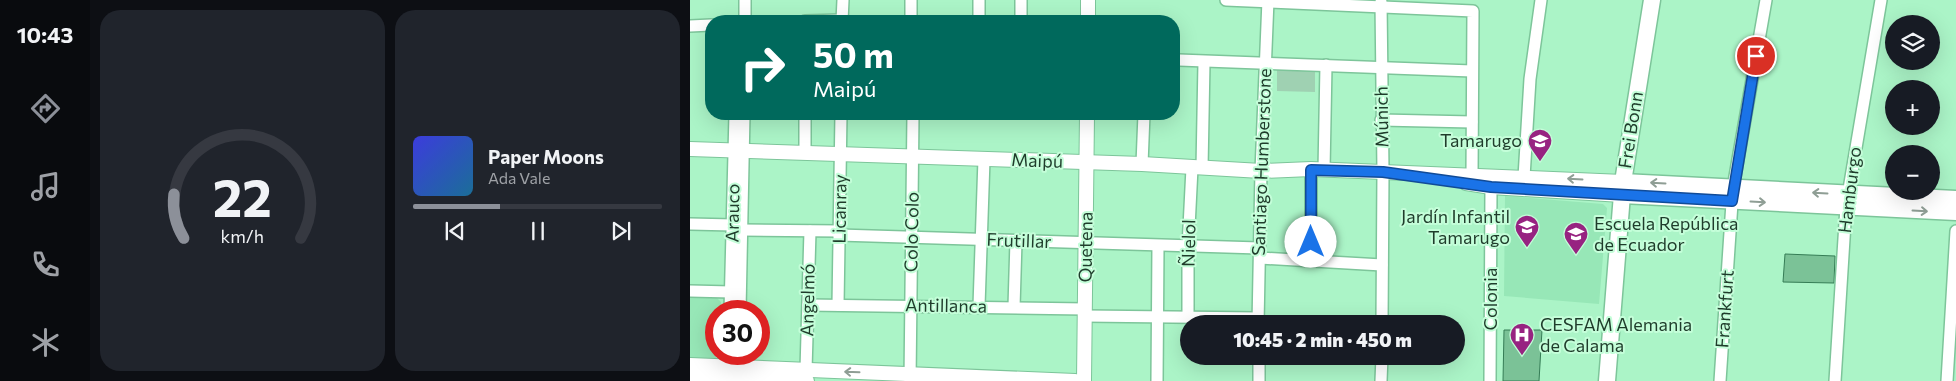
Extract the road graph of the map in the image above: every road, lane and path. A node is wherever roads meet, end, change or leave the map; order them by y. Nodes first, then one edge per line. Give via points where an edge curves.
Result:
1 (738, 0) edge
2 (746, 0) edge
3 (843, 0) edge
4 (911, 0) edge
5 (979, 0) edge
6 (1021, 0) edge
7 (1088, 0) edge
8 (1226, 0) edge
9 (1541, 0) edge
10 (1652, 0) edge
11 (1766, 0) edge
12 (1881, 0) edge
13 (1268, 2) edge
14 (1331, 3) edge
15 (1381, 4) edge
16 (737, 15) edge
17 (745, 15) edge
18 (842, 15) edge
19 (911, 15) edge
20 (979, 15) edge
21 (1021, 15) edge
22 (1088, 15) edge
23 (705, 25) edge
24 (690, 26) edge
25 (1180, 60) edge
26 (1204, 62) junction
27 (1265, 63) junction
28 (1326, 65) junction
29 (1382, 67) junction
30 (1472, 71) junction
31 (736, 120) edge
32 (743, 120) edge
33 (806, 120) edge
34 (841, 120) edge
35 (912, 120) edge
36 (1087, 120) edge
37 (1144, 120) edge
38 (1381, 120) junction
39 (1472, 122) junction
40 (690, 149) edge
41 (739, 151) junction
42 (805, 153) junction
43 (840, 154) junction
44 (913, 157) junction
45 (984, 159) junction
46 (1087, 162) junction
47 (1142, 164) junction
48 (1197, 168) junction
49 (1318, 170) junction
50 (1261, 171) junction
51 (1383, 172) junction
52 (1472, 176) junction
53 (1524, 177) junction
54 (1491, 187) junction
55 (1623, 188) junction
56 (1732, 194) junction
57 (1847, 200) junction
58 (1956, 200) edge
59 (1956, 212) edge
60 (690, 224) edge
61 (737, 227) junction
62 (810, 231) junction
63 (1956, 231) edge
64 (839, 233) junction
65 (912, 238) junction
66 (981, 240) junction
67 (1016, 241) junction
68 (1086, 243) junction
69 (1158, 246) junction
70 (1188, 247) junction
71 (1260, 253) junction
72 (1311, 260) junction
73 (1382, 265) junction
74 (690, 290) edge
75 (731, 292) junction
76 (731, 300) edge
77 (740, 300) edge
78 (808, 305) junction
79 (838, 305) junction
80 (910, 306) junction
81 (979, 306) junction
82 (1014, 307) junction
83 (1085, 313) junction
84 (1188, 315) edge
85 (1258, 315) edge
86 (1382, 315) edge
87 (1157, 316) junction
88 (1180, 317) edge
89 (690, 365) edge
90 (1259, 365) edge
91 (1382, 365) edge
92 (735, 370) edge
93 (807, 375) edge
94 (690, 376) edge
95 (910, 377) edge
96 (1075, 381) edge
97 (1084, 381) edge
98 (1157, 381) edge
99 (1259, 381) edge
100 (1381, 381) edge
101 (1490, 381) edge
102 (1607, 381) edge
103 (1720, 381) edge
104 (1835, 381) edge
105 (1947, 381) edge

1 - 16 street
2 - 17 street
3 - 18 street
4 - 19 street
5 - 20 street
6 - 21 street
7 - 22 street
8 - 13 street
9 - 53 street via 1530,79
10 - 55 main road, Frei Bonn
11 - 56 street, Frankfurt
12 - 57 street, Hamburgo
13 - 14 street
13 - 27 street, Santiago Humberstone
14 - 15 street
15 - 29 street, Múnich
15 - 30 street via 1473,11
23 - 24 street
25 - 26 street
26 - 27 street
26 - 48 street, Ñielol
27 - 28 street
27 - 50 street, Santiago Humberstone
28 - 29 street
28 - 49 street
29 - 30 street
29 - 38 street, Múnich
30 - 39 street
31 - 41 street, Arauco
32 - 41 street, Arauco
33 - 42 street
34 - 43 street, Licanray
35 - 44 street, Colo Colo
36 - 46 street, Quetena
37 - 47 street
38 - 39 street
38 - 51 street, Múnich
39 - 52 street
40 - 41 street, Maipú
41 - 42 street, Maipú
41 - 61 street, Arauco
42 - 43 street, Maipú
43 - 44 street, Maipú
43 - 64 street, Licanray
44 - 45 street, Maipú
44 - 65 street, Colo Colo
45 - 46 street, Maipú
45 - 66 street
46 - 47 street, Maipú
46 - 68 street, Quetena
47 - 48 street, Maipú
48 - 50 street, Maipú
48 - 70 street, Ñielol
49 - 50 street, Maipú
49 - 51 street, Maipú
49 - 72 street
50 - 71 street, Santiago Humberstone
51 - 52 street
51 - 54 street
51 - 73 street, Múnich
52 - 53 street
55 -> 53 street
54 - 55 street
54 - 101 street, Colonia
55 - 56 main road
55 - 102 main road, Frei Bonn
56 - 57 main road
56 - 103 street, Frankfurt
57 - 58 main road
57 -> 59 main road
57 - 104 street, Hamburgo
60 - 61 street, Frutillar
61 - 62 street, Frutillar
61 - 75 street, Arauco
61 - 77 street, Arauco
62 - 64 street, Frutillar
62 - 78 street, Angelmó
63 - 105 street
64 - 65 street, Frutillar
64 - 79 street, Licanray
65 - 66 street, Frutillar
65 - 80 street, Colo Colo
66 - 67 street, Frutillar
66 - 81 street
67 - 68 street, Frutillar
67 - 82 street
68 - 69 street, Frutillar
68 - 83 street, Quetena
69 - 70 street, Frutillar
69 - 87 street, Ñielol
70 - 71 street, Frutillar
70 - 84 street, Ñielol
71 - 72 street, Frutillar
71 - 85 street, Santiago Humberstone
72 - 73 street, Frutillar
73 - 86 street, Múnich
74 - 75 street
75 - 76 street, Arauco
78 - 79 street, Antillanca
78 - 93 street, Angelmó
79 - 80 street, Antillanca
80 - 81 street, Antillanca
80 - 95 street, Colo Colo
81 - 82 street, Antillanca
82 - 83 street, Antillanca
83 - 87 street, Antillanca
83 - 97 street, Quetena
87 - 88 street, Antillanca
87 - 98 street, Ñielol
89 - 92 street
90 - 99 street
91 - 100 street
92 - 93 street
92 - 94 street
95 -> 93 street
95 - 96 street

